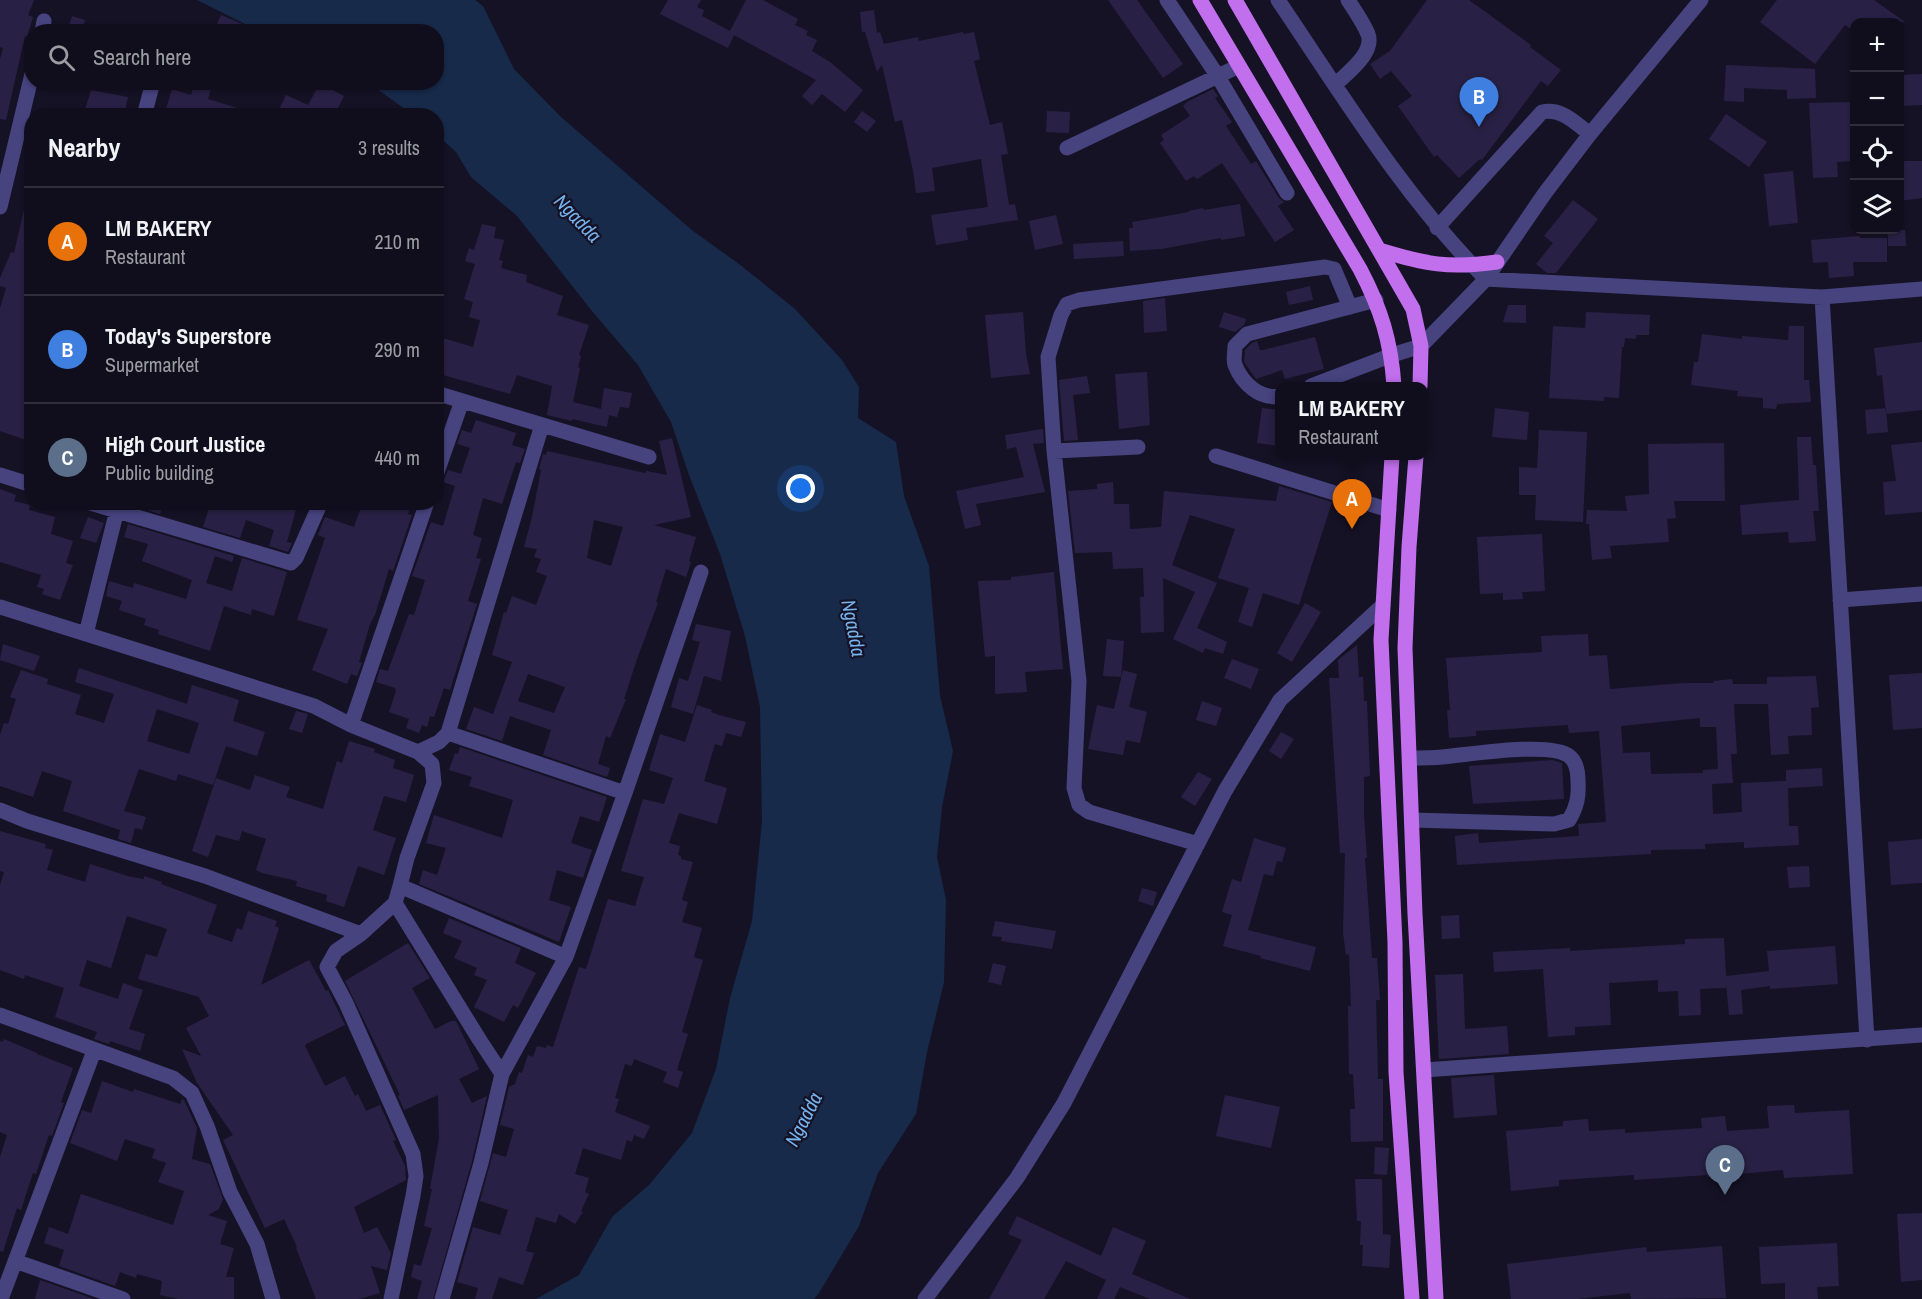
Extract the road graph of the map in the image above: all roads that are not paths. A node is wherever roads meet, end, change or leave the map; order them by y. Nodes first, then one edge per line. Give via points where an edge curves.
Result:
1 (1167, 0) edge
2 (1200, 0) edge
3 (1235, 0) edge
4 (1278, 0) edge
5 (1348, 0) edge
6 (1701, 0) edge
7 (1239, 66) junction
8 (1217, 75) junction
9 (1335, 85) junction
10 (28, 90) edge
11 (151, 90) edge
12 (146, 108) edge
13 (1590, 134) junction
14 (1067, 148) dead end
15 (1287, 193) dead end
16 (0, 207) edge
17 (1437, 228) junction
18 (1379, 250) junction
19 (1497, 262) junction
20 (1473, 266) junction
21 (1486, 279) junction
22 (1922, 289) edge
23 (1822, 297) junction
24 (1377, 300) junction
25 (1350, 307) junction
26 (1421, 346) junction
27 (1392, 355) junction
28 (1324, 382) edge
29 (1394, 382) edge
30 (1420, 382) edge
31 (444, 395) edge
32 (1275, 397) edge
33 (462, 401) junction
34 (542, 425) junction
35 (1138, 447) dead end
36 (1054, 451) junction
37 (444, 452) edge
38 (1216, 456) dead end
39 (649, 458) dead end
40 (1392, 460) edge
41 (1416, 460) edge
42 (0, 475) edge
43 (24, 482) edge
44 (117, 510) edge
45 (127, 510) edge
46 (317, 510) edge
47 (424, 510) edge
48 (1389, 510) junction
49 (701, 572) dead end
50 (1922, 594) edge
51 (1840, 600) junction
52 (1383, 605) junction
53 (0, 607) edge
54 (86, 634) junction
55 (351, 725) junction
56 (448, 733) junction
57 (418, 752) junction
58 (1410, 758) junction
59 (625, 793) junction
60 (0, 810) edge
61 (1412, 820) junction
62 (1198, 844) junction
63 (400, 886) junction
64 (395, 903) junction
65 (361, 934) junction
66 (566, 957) junction
67 (0, 1015) edge
68 (1922, 1035) edge
69 (1868, 1040) junction
70 (94, 1051) junction
71 (1424, 1070) junction
72 (502, 1074) junction
73 (15, 1262) junction
74 (1, 1299) edge
75 (123, 1299) edge
76 (273, 1299) edge
77 (391, 1299) edge
78 (442, 1299) edge
79 (925, 1299) edge
80 (1412, 1299) edge
81 (1436, 1299) edge

1 - 8 street
2 - 7 main road
3 - 18 main road
4 - 9 street
5 - 9 street via 1370,43
6 - 13 street
7 - 8 street
7 - 24 main road
8 - 14 street
8 - 15 street
9 - 17 street
10 - 16 street
11 - 12 street
13 - 17 street via 1563,113 1542,112
13 - 19 street
17 - 20 street
18 - 20 main road via 1450,267
18 - 26 main road via 1413,309
19 - 20 main road
19 - 21 street
20 - 21 street
21 - 23 street
21 - 26 street
22 - 23 street
23 - 51 street
24 - 25 street
24 - 27 main road
25 - 32 street via 1247,334 1235,346 1234,364 1248,387
25 - 36 street via 1334,268 1325,267 1067,304 1048,357
26 - 27 street
26 - 30 main road
27 - 28 street
27 - 29 main road
31 - 33 street
33 - 34 street
33 - 37 street
34 - 39 street
34 - 56 street
35 - 36 street
36 - 62 street via 1079,681 1074,789 1079,805 1089,812
38 - 48 street
40 - 48 main road
41 - 58 main road via 1405,648
42 - 43 street
44 - 54 street
45 - 46 street via 291,563
47 - 55 street
48 - 52 main road
49 - 59 street
50 - 51 street
51 - 69 street
52 - 62 street via 1280,700 1225,790
52 - 80 main road via 1396,1072
53 - 54 street
54 - 55 street via 314,706
55 - 57 street
56 - 57 street
56 - 59 street
57 - 63 street via 432,764 434,783
58 - 61 main road
58 - 61 street via 1512,750 1562,752 1571,757 1577,768 1579,792 1569,820 1554,824
59 - 66 street
60 - 65 street via 205,876
61 - 71 main road
62 - 79 street via 1064,1103 1017,1178
63 - 64 street
63 - 66 street
64 - 65 street
64 - 72 street
65 - 77 street via 336,951 327,967 413,1154 413,1196
66 - 72 street
67 - 70 street
68 - 69 street
69 - 71 street
70 - 73 street
70 - 76 street via 173,1078 192,1093 230,1192 257,1244
71 - 81 main road
72 - 78 street
73 - 74 street
73 - 75 street

